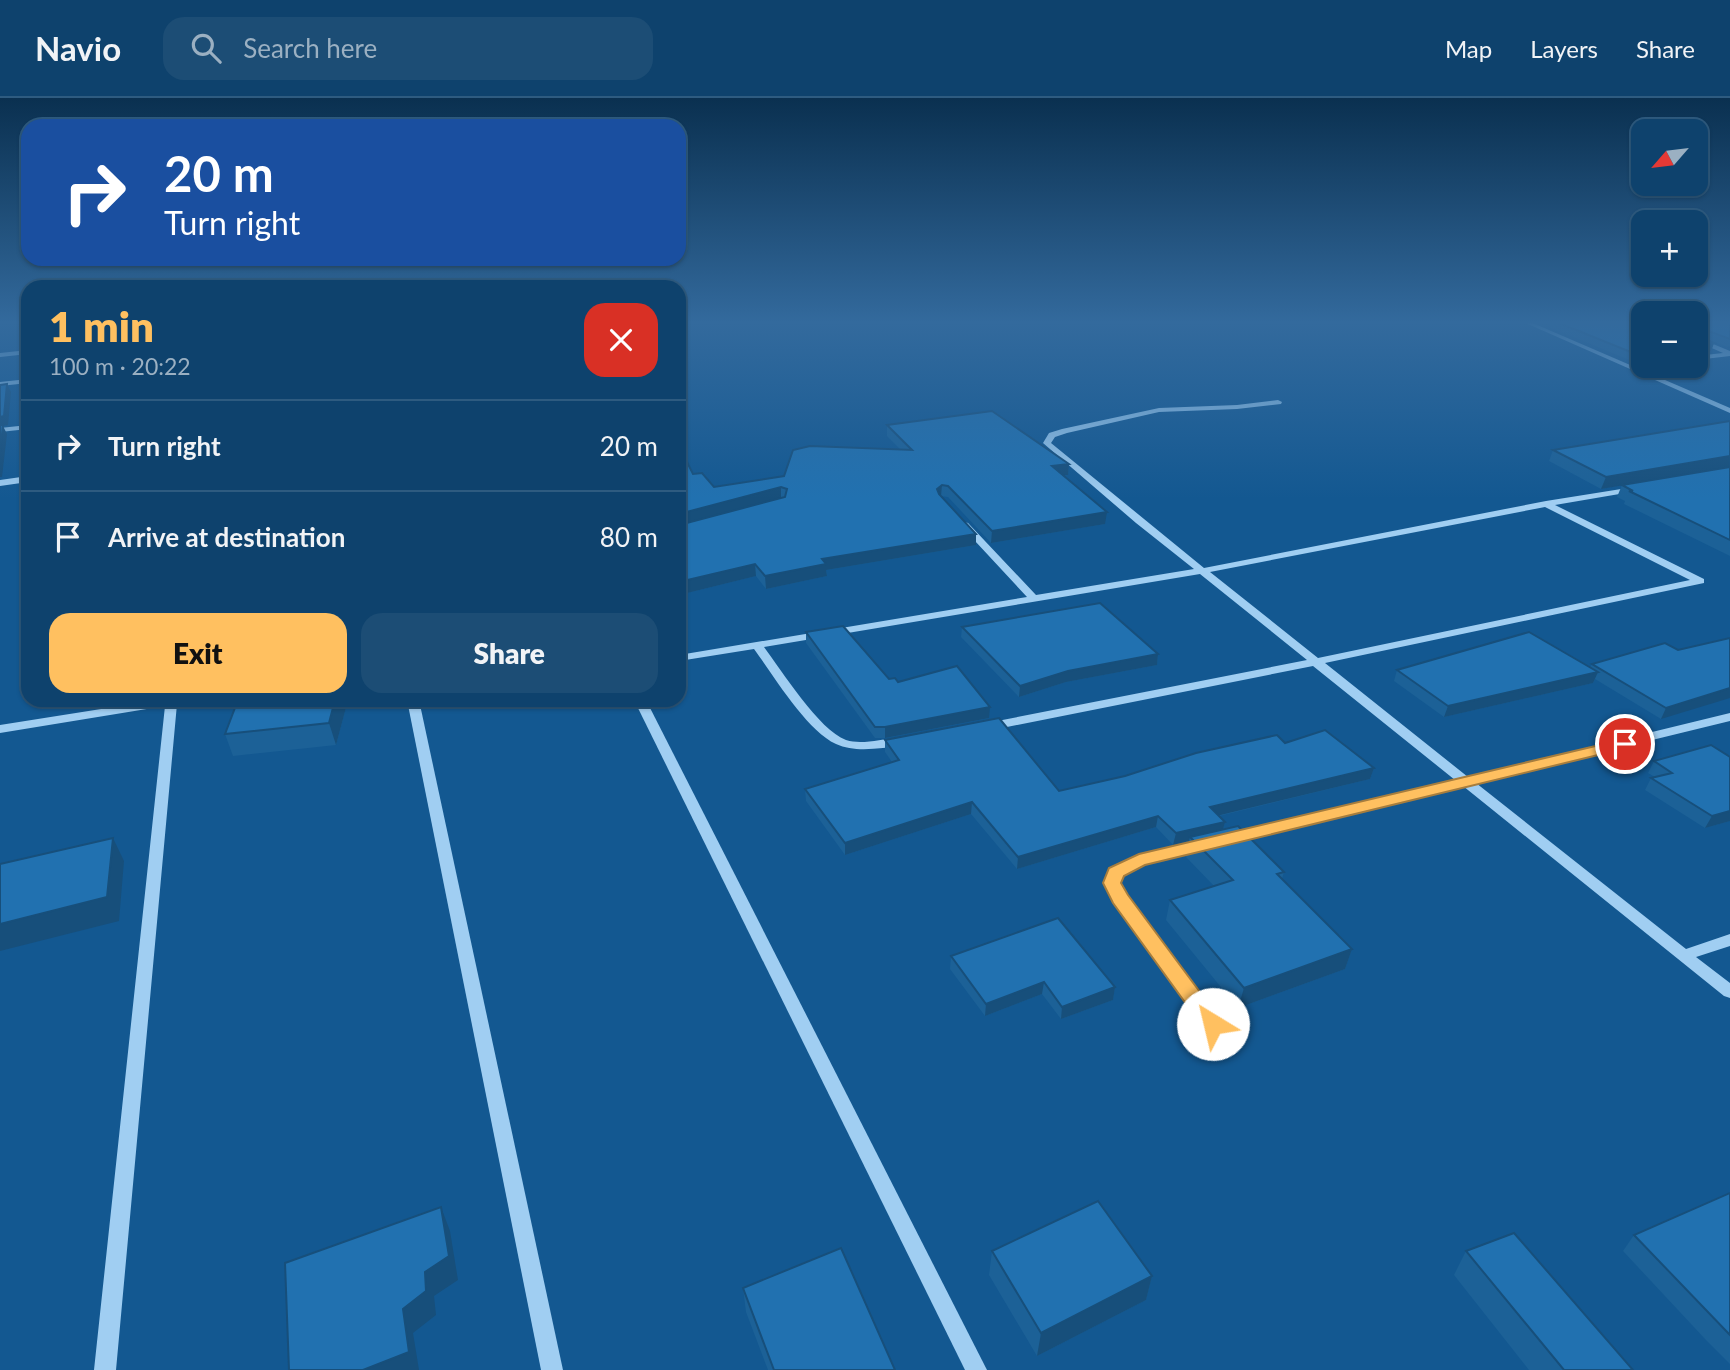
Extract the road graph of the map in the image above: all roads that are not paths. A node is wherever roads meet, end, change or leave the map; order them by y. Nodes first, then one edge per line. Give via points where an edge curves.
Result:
1 (1660, 380) edge
2 (21, 382) edge
3 (0, 384) edge
4 (1278, 402) dead end
5 (1730, 411) edge
6 (21, 428) edge
7 (0, 430) edge
8 (21, 480) edge
9 (0, 483) edge
10 (1651, 486) edge
11 (1546, 504) junction
12 (961, 521) edge
13 (1202, 571) junction
14 (1034, 599) junction
15 (756, 645) junction
16 (686, 657) edge
17 (1316, 662) junction
18 (138, 707) edge
19 (175, 707) edge
20 (415, 707) edge
21 (644, 707) edge
22 (1730, 717) edge
23 (0, 729) edge
24 (973, 730) edge
25 (908, 741) edge
26 (1468, 783) junction
27 (1730, 940) edge
28 (1684, 955) junction
29 (1730, 992) edge
30 (1213, 1024) dead end
31 (105, 1370) edge
32 (552, 1370) edge
33 (976, 1370) edge

1 - 5 street
2 - 3 street
4 - 13 street via 1159,410 1065,431 1052,435 1047,443
6 - 7 street
8 - 9 street
10 - 11 street
11 - 13 street
11 - 17 street via 1700,582
12 - 14 street
13 - 14 street
13 - 17 street
14 - 15 street
15 - 16 street
15 - 25 street via 820,727 843,743
17 - 24 street
17 - 26 street
18 - 23 street
19 - 31 street
20 - 32 street
21 - 33 street
22 - 26 street
26 - 28 street
26 - 30 street via 1139,861 1116,872 1112,883 1120,898
27 - 28 street
28 - 29 street

